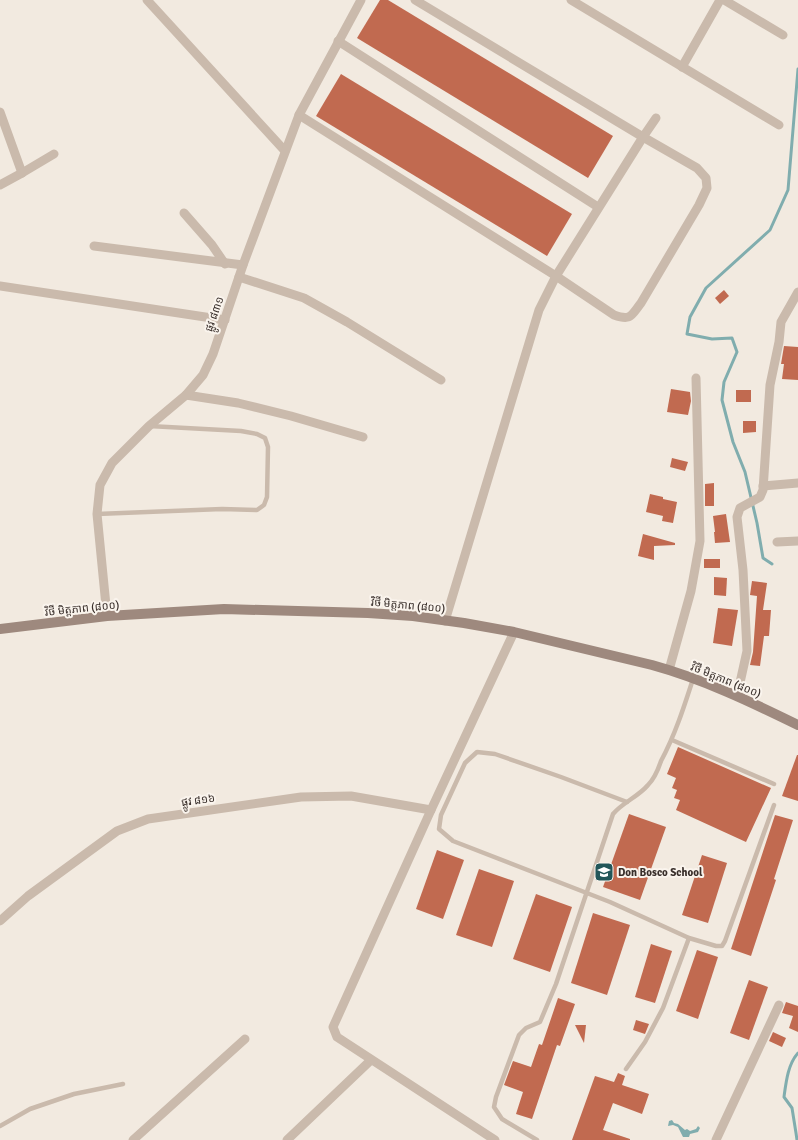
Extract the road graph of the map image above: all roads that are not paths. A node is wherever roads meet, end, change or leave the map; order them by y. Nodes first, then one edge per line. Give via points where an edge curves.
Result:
1 (147, 0) edge
2 (361, 0) edge
3 (415, 0) edge
4 (571, 0) edge
5 (720, 0) edge
6 (724, 0) edge
7 (783, 35) dead end
8 (338, 41) junction
9 (682, 67) junction
10 (0, 112) edge
11 (299, 115) junction
12 (656, 118) dead end
13 (779, 125) dead end
14 (642, 137) junction
15 (285, 151) junction
16 (54, 154) dead end
17 (22, 174) junction
18 (0, 185) edge
19 (598, 207) junction
20 (184, 213) dead end
21 (94, 246) dead end
22 (225, 264) junction
23 (244, 266) junction
24 (556, 276) junction
25 (239, 277) junction
26 (0, 286) edge
27 (798, 292) edge
28 (225, 320) junction
29 (696, 378) dead end
30 (441, 380) dead end
31 (186, 395) junction
32 (149, 426) junction
33 (363, 437) dead end
34 (798, 483) edge
35 (763, 486) junction
36 (97, 514) junction
37 (798, 541) edge
38 (777, 542) dead end
39 (107, 616) junction
40 (445, 621) junction
41 (0, 629) edge
42 (514, 632) junction
43 (670, 670) junction
44 (693, 679) junction
45 (737, 696) junction
46 (798, 725) edge
47 (672, 740) junction
48 (774, 784) dead end
49 (627, 802) junction
50 (774, 805) dead end
51 (431, 810) junction
52 (587, 893) junction
53 (0, 921) edge
54 (689, 938) junction
55 (779, 1004) dead end
56 (245, 1039) dead end
57 (371, 1060) junction
58 (626, 1069) dead end
59 (123, 1084) dead end
60 (0, 1126) edge
61 (292, 1139) edge
62 (133, 1140) edge
63 (495, 1140) edge
64 (537, 1140) edge
65 (716, 1140) edge

1 - 15 street
2 - 8 street, ផ្លូវ ៨៣១
3 - 14 street
4 - 9 street
5 - 9 street
6 - 7 street
8 - 11 street, ផ្លូវ ៨៣១
8 - 19 street
9 - 13 street
10 - 17 street
11 - 15 street, ផ្លូវ ៨៣១
11 - 24 street
12 - 14 street
14 - 19 street
14 - 24 street via 697,168 706,178 707,188 641,303 630,316 624,318 614,315
15 - 23 street, ផ្លូវ ៨៣១
16 - 17 street
17 - 18 street
19 - 24 street
20 - 22 street
21 - 22 street
22 - 23 street
23 - 25 street, ផ្លូវ ៨៣១
24 - 40 street via 539,310
25 - 28 street, ផ្លូវ ៨៣១
25 - 30 street via 304,298
26 - 28 street
27 - 35 street via 781,322 770,385
28 - 31 street, ផ្លូវ ៨៣១ via 203,375
29 - 43 street via 700,541 691,591
31 - 32 street, ផ្លូវ ៨៣១
31 - 33 street via 238,403
32 - 36 street, ផ្លូវ ៨៣១ via 112,463 100,485
32 - 36 lane via 241,431 265,438 268,447 267,497 264,505 258,510
34 - 35 street
35 - 45 street via 760,497 740,508 737,517 743,570 747,651
36 - 39 street, ផ្លូវ ៨៣១
37 - 38 street
39 - 40 main road, វិថី មិត្តភាព (៨០០) via 224,609 368,613
39 - 41 main road, វិថី មិត្តភាព (៨០០)
40 - 42 main road, វិថី មិត្តភាព (៨០០)
42 - 43 main road, វិថី មិត្តភាព (៨០០)
42 - 51 street
43 - 44 main road, វិថី មិត្តភាព (៨០០)
44 - 45 main road, វិថី មិត្តភាព (៨០០)
44 - 47 lane
45 - 46 main road, វិថី មិត្តភាព (៨០០)
47 - 48 lane
47 - 49 lane via 653,779
49 - 52 lane via 613,814
49 - 52 lane via 496,754 477,752 465,763 441,815 440,829 453,841
50 - 54 lane via 722,946
51 - 53 street, ផ្លូវ ៨១៦ via 351,796 301,797 148,819 117,831 28,896
51 - 57 street via 333,1026 337,1037
52 - 54 lane
52 - 64 lane via 556,984 540,1022 526,1028 519,1035 496,1097 494,1107 502,1119
54 - 58 lane via 663,1008 645,1042
55 - 65 street
56 - 62 street
57 - 61 street
57 - 63 street
59 - 60 lane via 74,1094 30,1109

